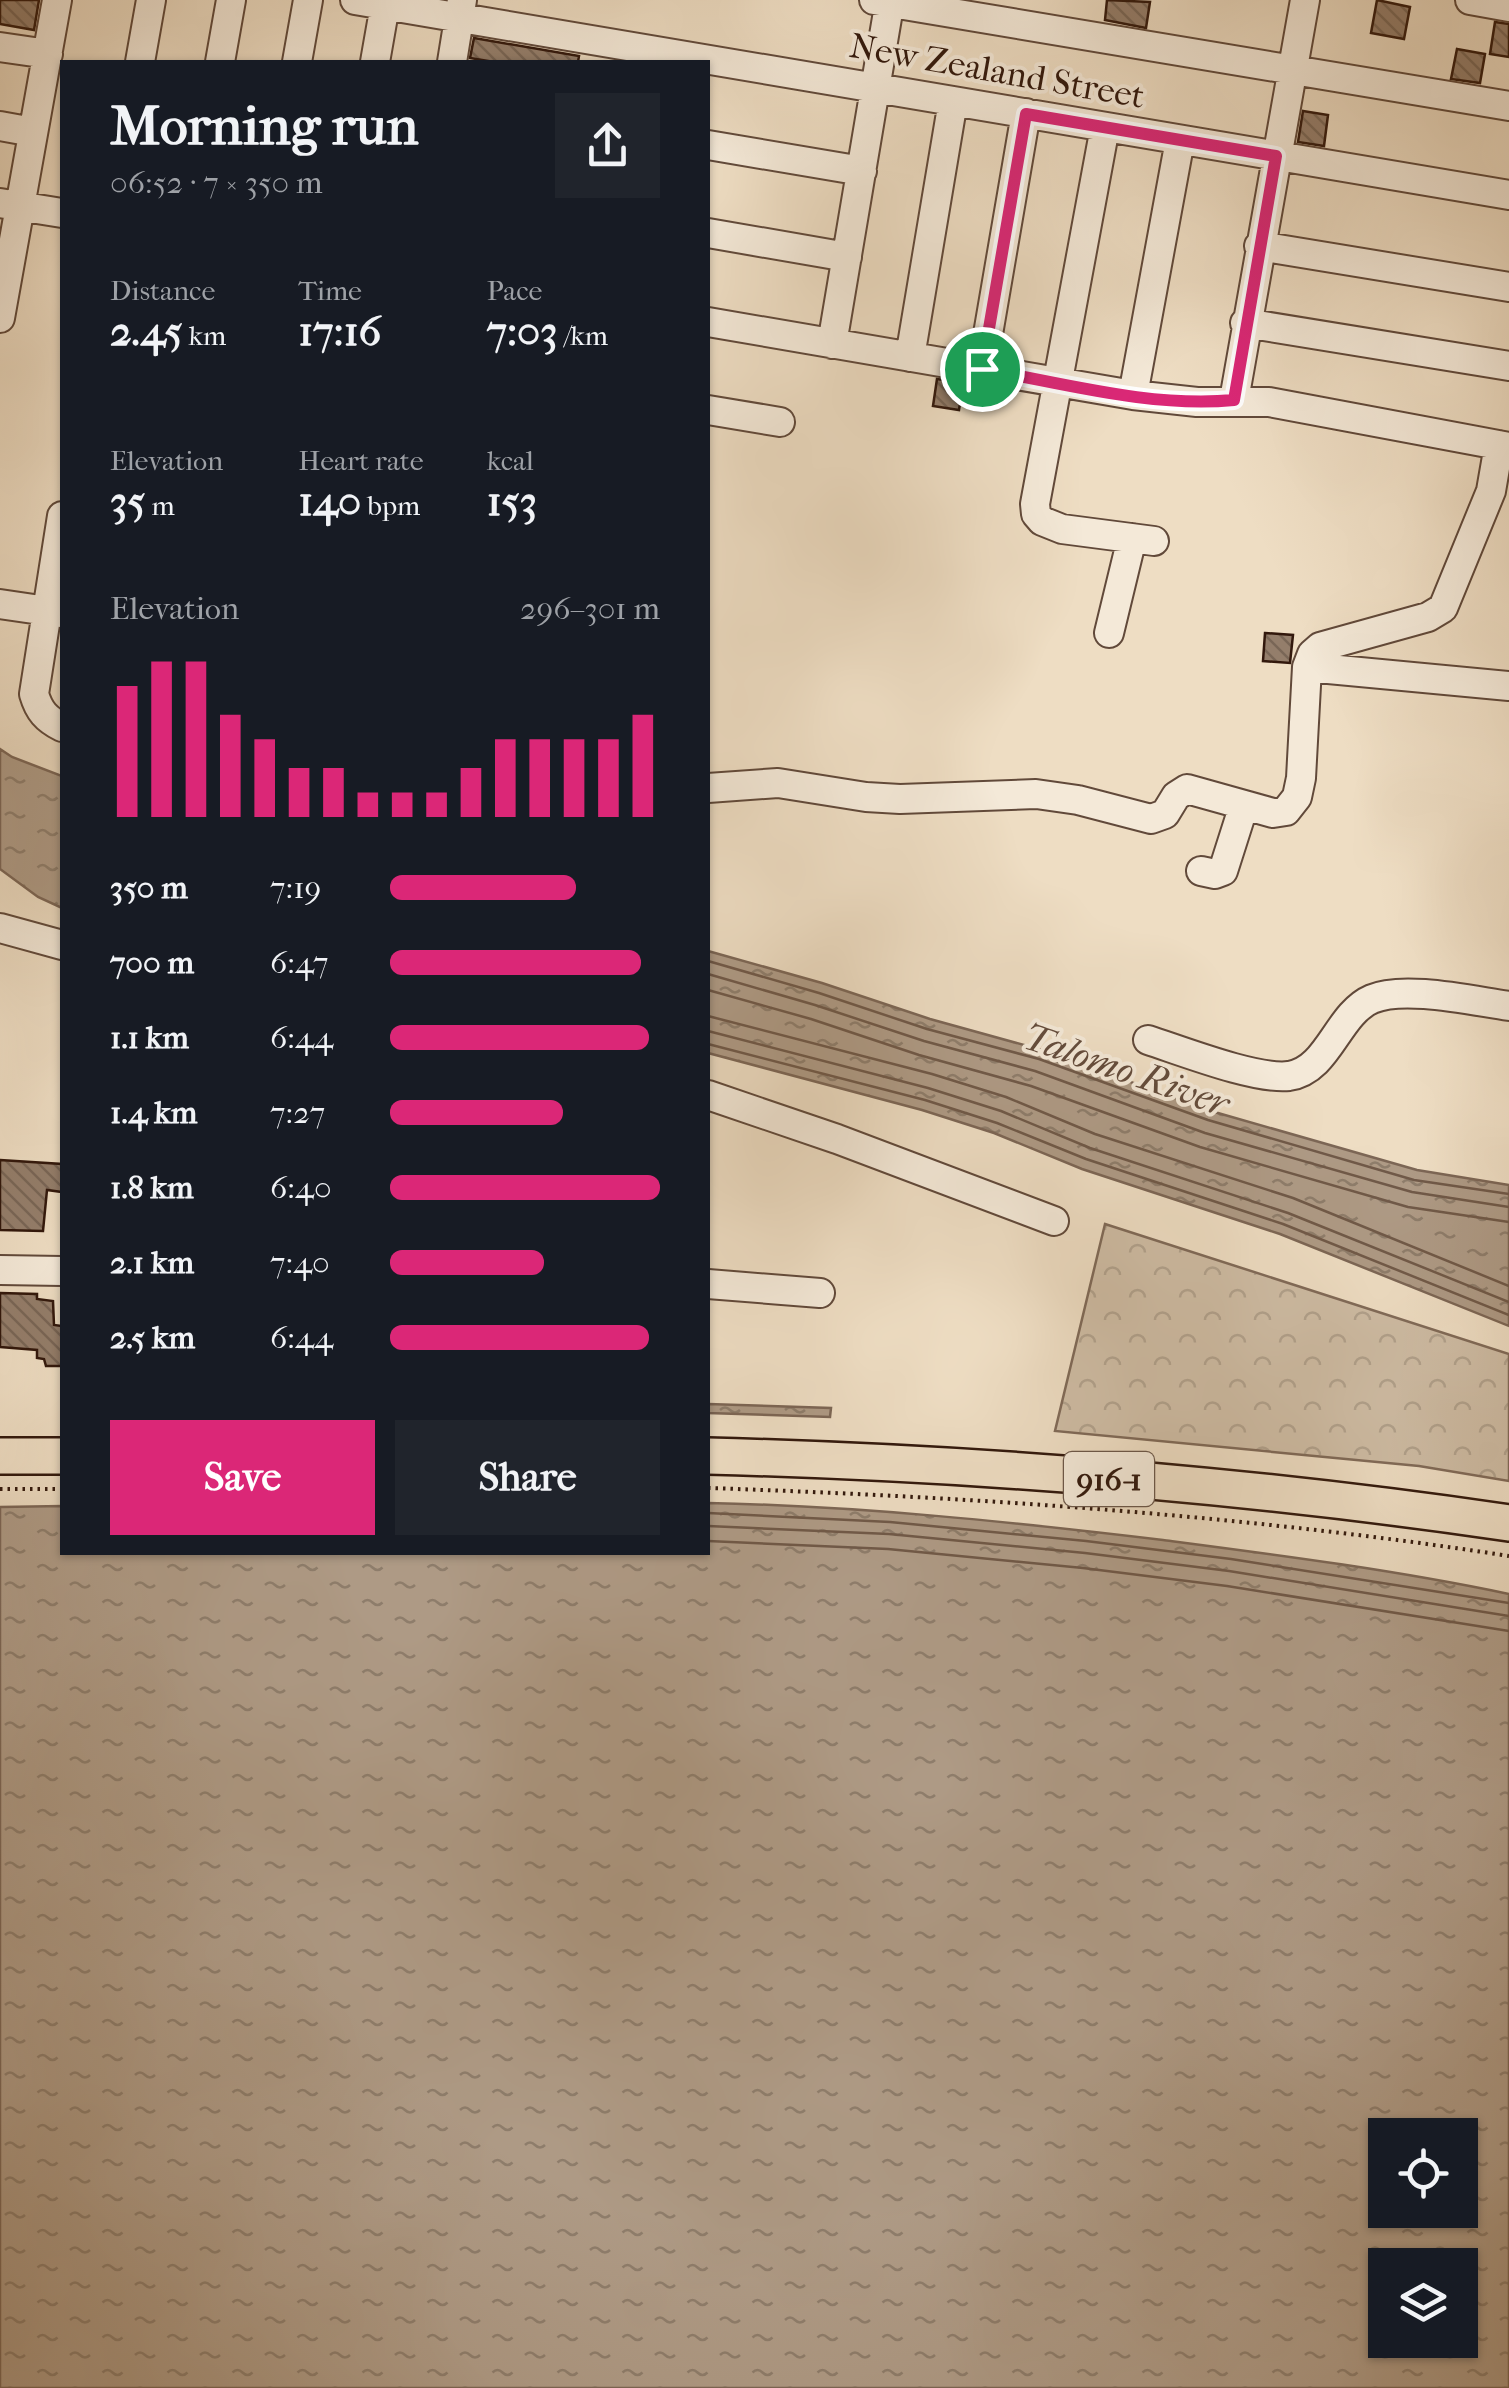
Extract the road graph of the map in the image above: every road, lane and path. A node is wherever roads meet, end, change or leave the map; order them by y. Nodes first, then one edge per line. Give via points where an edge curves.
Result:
1 (57, 0) edge
2 (151, 0) edge
3 (231, 0) edge
4 (308, 0) edge
5 (355, 0) edge
6 (1305, 0) edge
7 (885, 1) edge
8 (384, 5) junction
9 (460, 9) edge
10 (0, 46) edge
11 (48, 54) junction
12 (140, 60) edge
13 (220, 60) edge
14 (297, 60) edge
15 (375, 60) edge
16 (452, 60) edge
17 (1292, 68) junction
18 (875, 88) junction
19 (953, 101) junction
20 (1509, 106) edge
21 (1026, 114) junction
22 (0, 126) edge
23 (1105, 127) junction
24 (33, 132) junction
25 (1180, 140) junction
26 (710, 145) edge
27 (1276, 156) junction
28 (862, 171) junction
29 (1509, 195) edge
30 (11, 204) edge
31 (60, 213) edge
32 (710, 233) edge
33 (1259, 246) junction
34 (847, 257) junction
35 (1509, 287) edge
36 (0, 318) edge
37 (710, 322) edge
38 (1245, 322) junction
39 (832, 344) junction
40 (910, 357) junction
41 (1509, 366) edge
42 (982, 369) junction
43 (1058, 382) junction
44 (1133, 395) junction
45 (1234, 400) junction
46 (710, 410) edge
47 (780, 422) dead end
48 (1504, 446) edge
49 (60, 540) edge
50 (0, 604) edge
51 (54, 612) edge
52 (1110, 633) dead end
53 (1306, 667) junction
54 (1509, 686) edge
55 (60, 726) edge
56 (710, 788) edge
57 (1244, 805) junction
58 (1202, 872) dead end
59 (0, 928) edge
60 (60, 943) edge
61 (1509, 1006) edge
62 (1148, 1040) dead end
63 (710, 1096) edge
64 (1054, 1221) dead end
65 (0, 1270) edge
66 (60, 1271) edge
67 (710, 1284) edge
68 (820, 1293) dead end
69 (0, 1456) edge
70 (60, 1456) edge
71 (710, 1456) edge
72 (60, 1488) edge
73 (710, 1488) edge
74 (0, 1489) edge
75 (1509, 1522) edge
76 (1509, 1556) edge

1 - 11 street
2 - 12 street
3 - 13 street
4 - 14 street
5 - 8 street, New Zealand Street
6 - 17 street
7 - 17 street
7 - 18 street
8 - 9 street, New Zealand Street
8 - 15 street
9 - 16 street
9 - 18 street, New Zealand Street
10 - 11 street
11 - 24 street
17 - 20 street
17 - 27 street
18 - 19 street, New Zealand Street
18 - 28 street
19 - 21 street, New Zealand Street
19 - 40 street
21 - 23 street, New Zealand Street
21 - 42 street
22 - 24 street
23 - 25 street, New Zealand Street
23 - 43 street
24 - 30 street
25 - 27 street, New Zealand Street
25 - 44 street
26 - 28 street
27 - 29 street, New Zealand Street
27 - 33 street
28 - 34 street
30 - 31 street
30 - 36 street
32 - 34 street
33 - 35 street
33 - 38 street
34 - 39 street
37 - 39 street
38 - 41 street
38 - 45 street
39 - 40 street
40 - 42 street
42 - 43 street
43 - 44 street
43 - 52 street via 1036,514 1050,526 1143,540
44 - 45 street
45 - 48 street
46 - 47 street
48 - 53 street via 1442,608 1320,647
49 - 51 street
50 - 51 street
51 - 55 street via 34,694 38,708
53 - 54 street
53 - 57 street via 1297,797 1280,813
56 - 57 street via 778,782 900,799 1036,794 1152,818 1165,814 1188,789
57 - 58 street via 1223,871
59 - 60 street
61 - 62 street via 1406,994 1374,998 1353,1013 1311,1066 1290,1076
63 - 64 street
65 - 66 street
67 - 68 street
69 - 70 main road
71 - 75 main road, 916-1 via 1028,1472
72 - 74 path
73 - 76 path via 1178,1518

